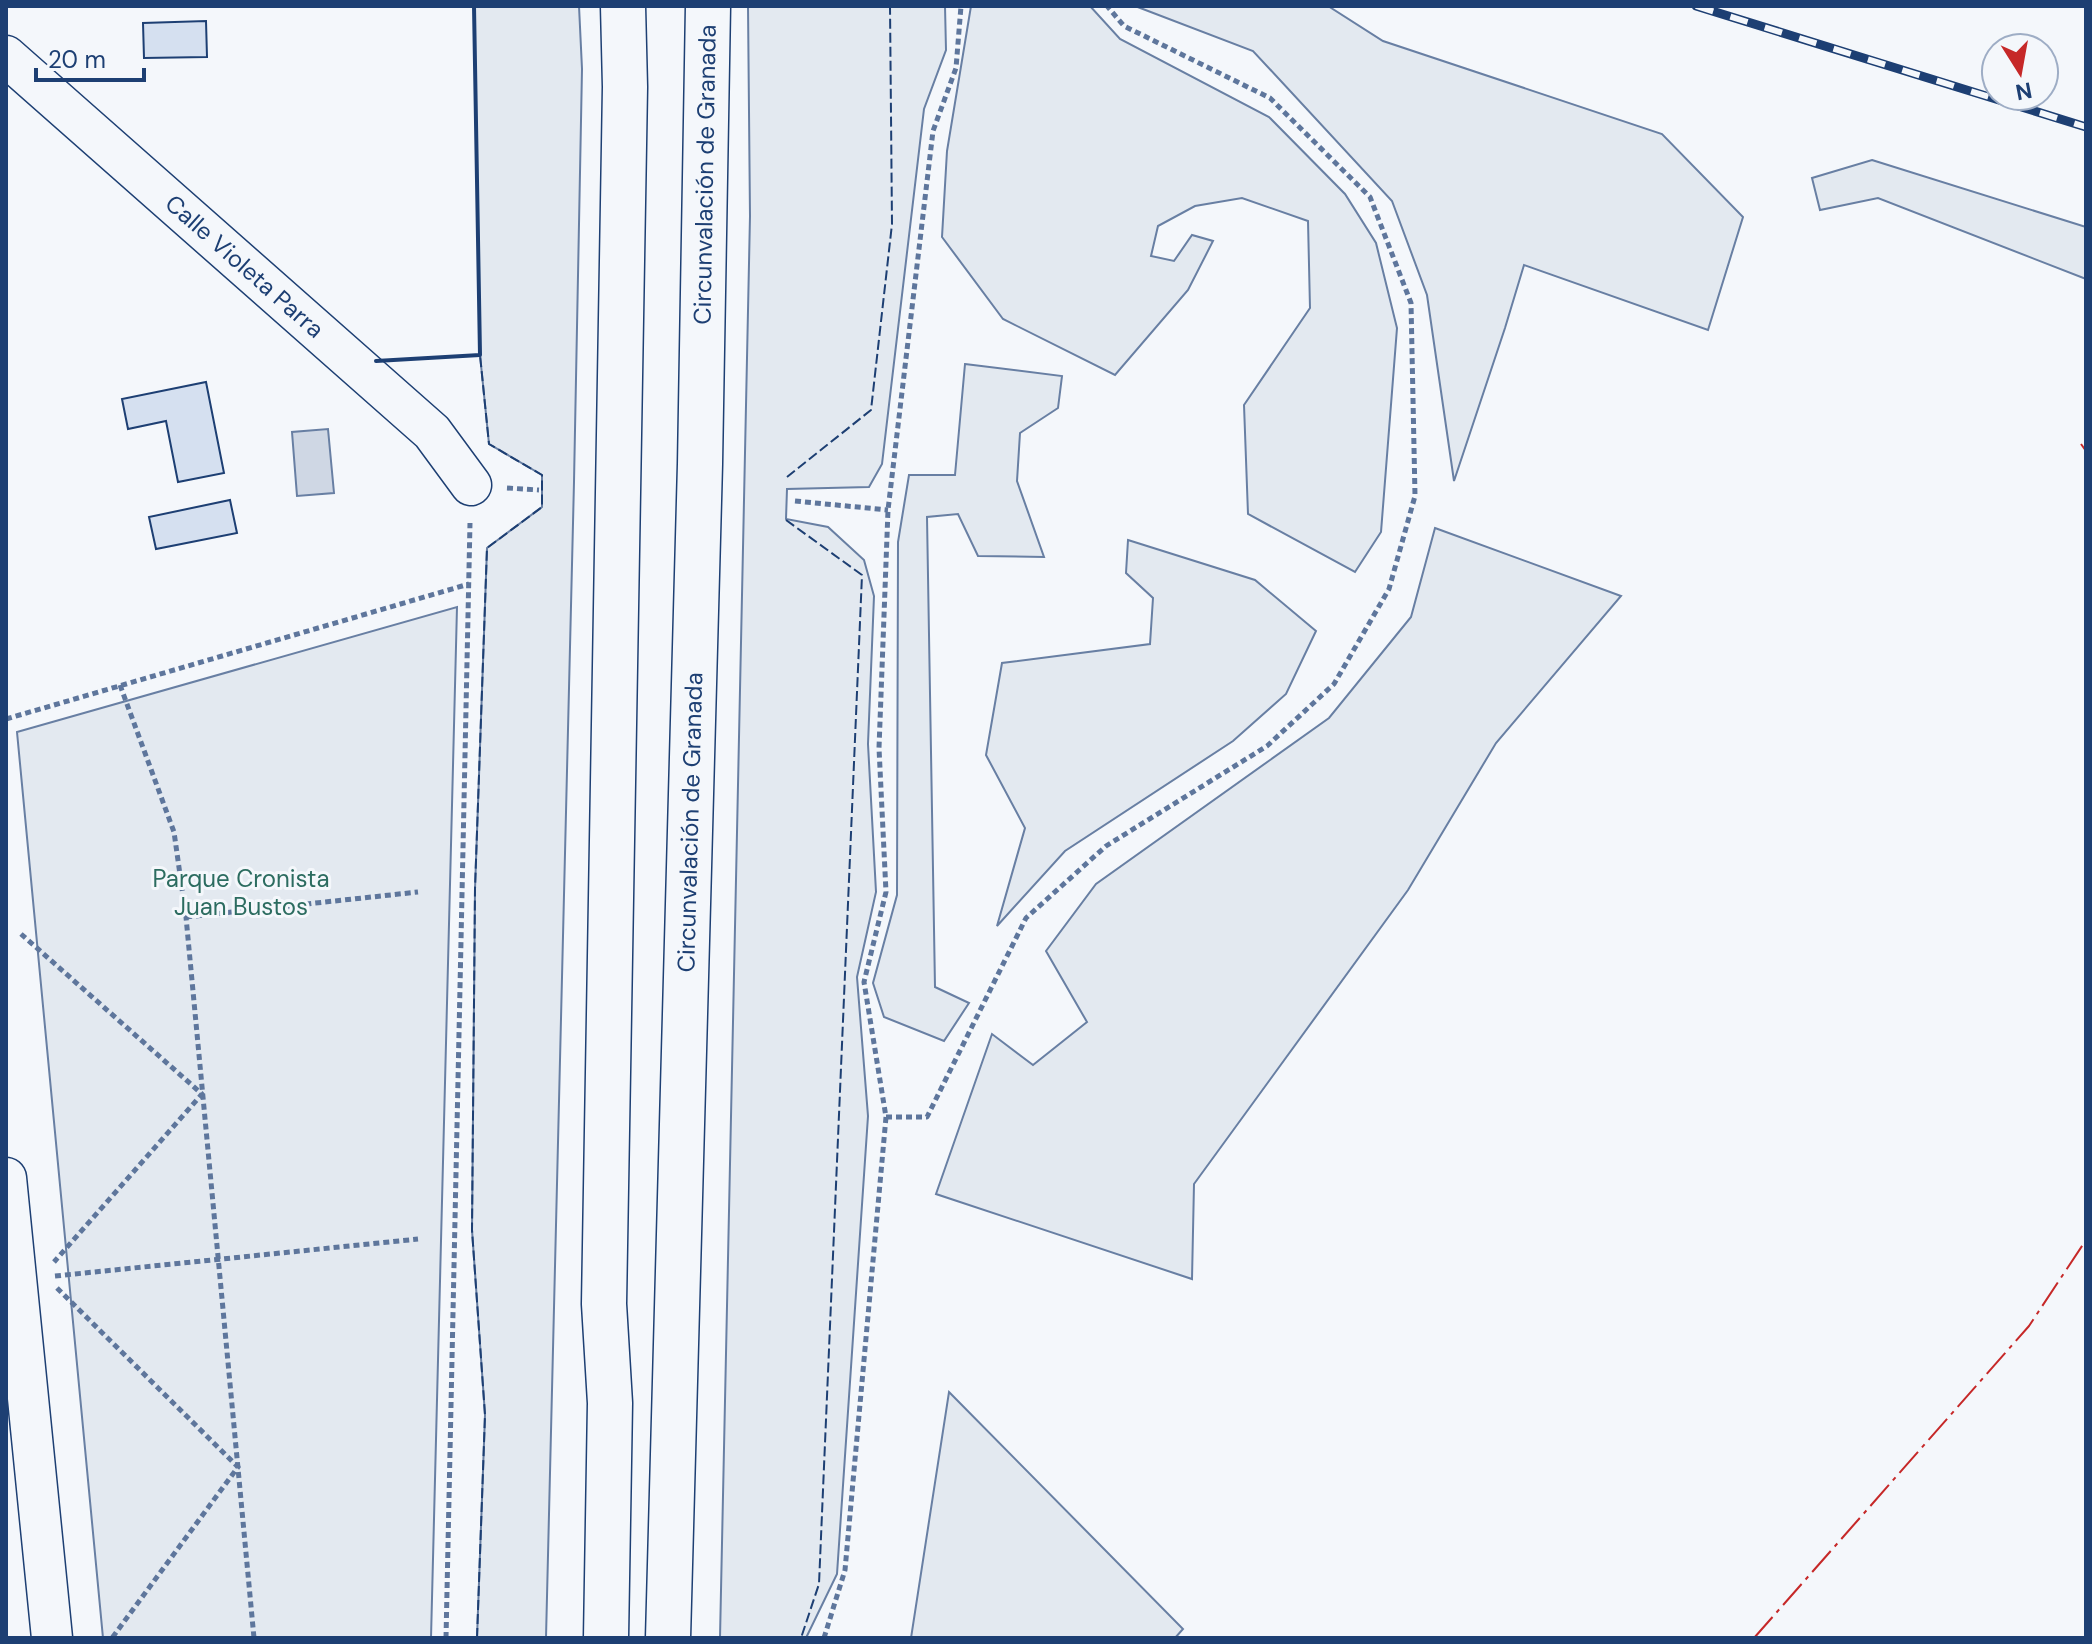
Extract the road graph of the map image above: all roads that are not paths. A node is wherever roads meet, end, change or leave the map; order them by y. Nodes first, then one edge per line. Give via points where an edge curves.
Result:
1 (623, 6) edge
2 (708, 6) edge
3 (6, 56) edge
4 (471, 485) road end
5 (6, 1178) edge
6 (604, 1304) junction
7 (52, 1638) edge
8 (578, 1638) edge
9 (606, 1638) edge
10 (668, 1638) edge

1 - 6 highway
2 - 10 highway, Circunvalación de Granada
3 - 4 street, Calle Violeta Parra via 432,432
5 - 7 street
6 - 8 highway via 583,1406
6 - 9 highway via 610,1403

